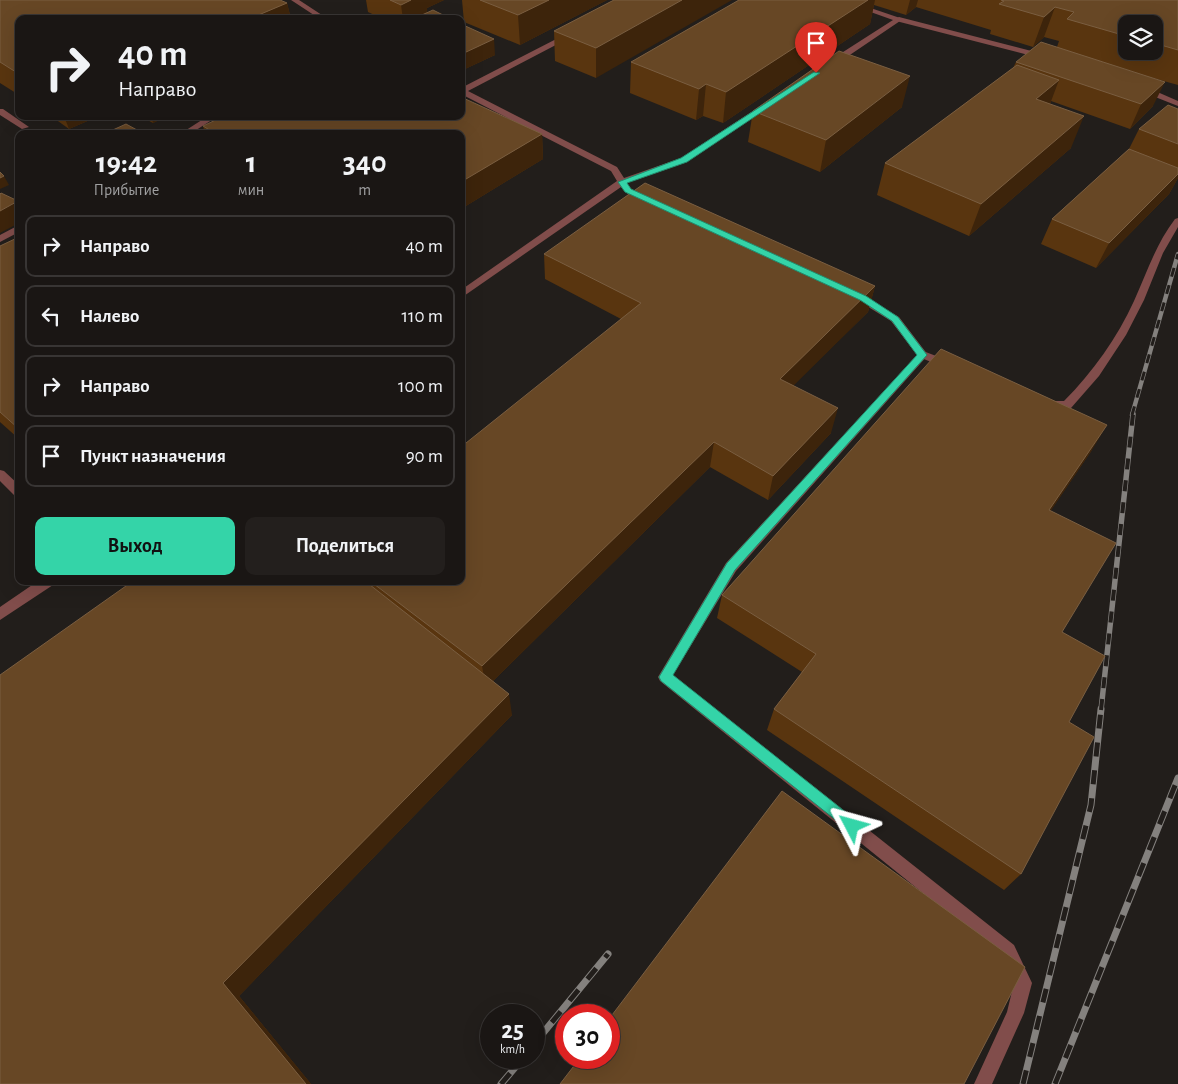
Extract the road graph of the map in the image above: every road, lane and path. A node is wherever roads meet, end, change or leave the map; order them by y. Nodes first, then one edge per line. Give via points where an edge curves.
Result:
1 (294, 0) edge
2 (840, 0) edge
3 (319, 15) edge
4 (899, 19) junction
5 (576, 32) edge
6 (1053, 59) edge
7 (824, 68) edge
8 (1135, 86) edge
9 (465, 89) edge
10 (465, 93) edge
11 (775, 100) edge
12 (1178, 104) edge
13 (0, 111) edge
14 (207, 120) edge
15 (25, 126) dead end
16 (191, 130) edge
17 (622, 182) junction
18 (655, 203) edge
19 (1178, 221) edge
20 (15, 230) edge
21 (0, 239) edge
22 (845, 289) edge
23 (465, 292) edge
24 (923, 355) junction
25 (958, 369) edge
26 (1038, 402) edge
27 (0, 474) edge
28 (15, 489) edge
29 (42, 585) edge
30 (0, 614) edge
31 (983, 1084) edge

1 - 3 street
2 - 4 street
4 - 6 street
4 - 7 street
5 - 9 street
8 - 12 street
10 - 17 street via 614,169
11 - 17 street via 684,160
13 - 15 street
14 - 16 street
17 - 18 street via 628,191
17 - 23 street
19 - 26 street via 1164,237 1134,312 1086,388 1067,405
20 - 21 street
22 - 24 street via 895,319
24 - 25 street
24 - 31 street via 731,566 665,677 1008,951 1023,983 1015,1013
27 - 28 street
29 - 30 street

